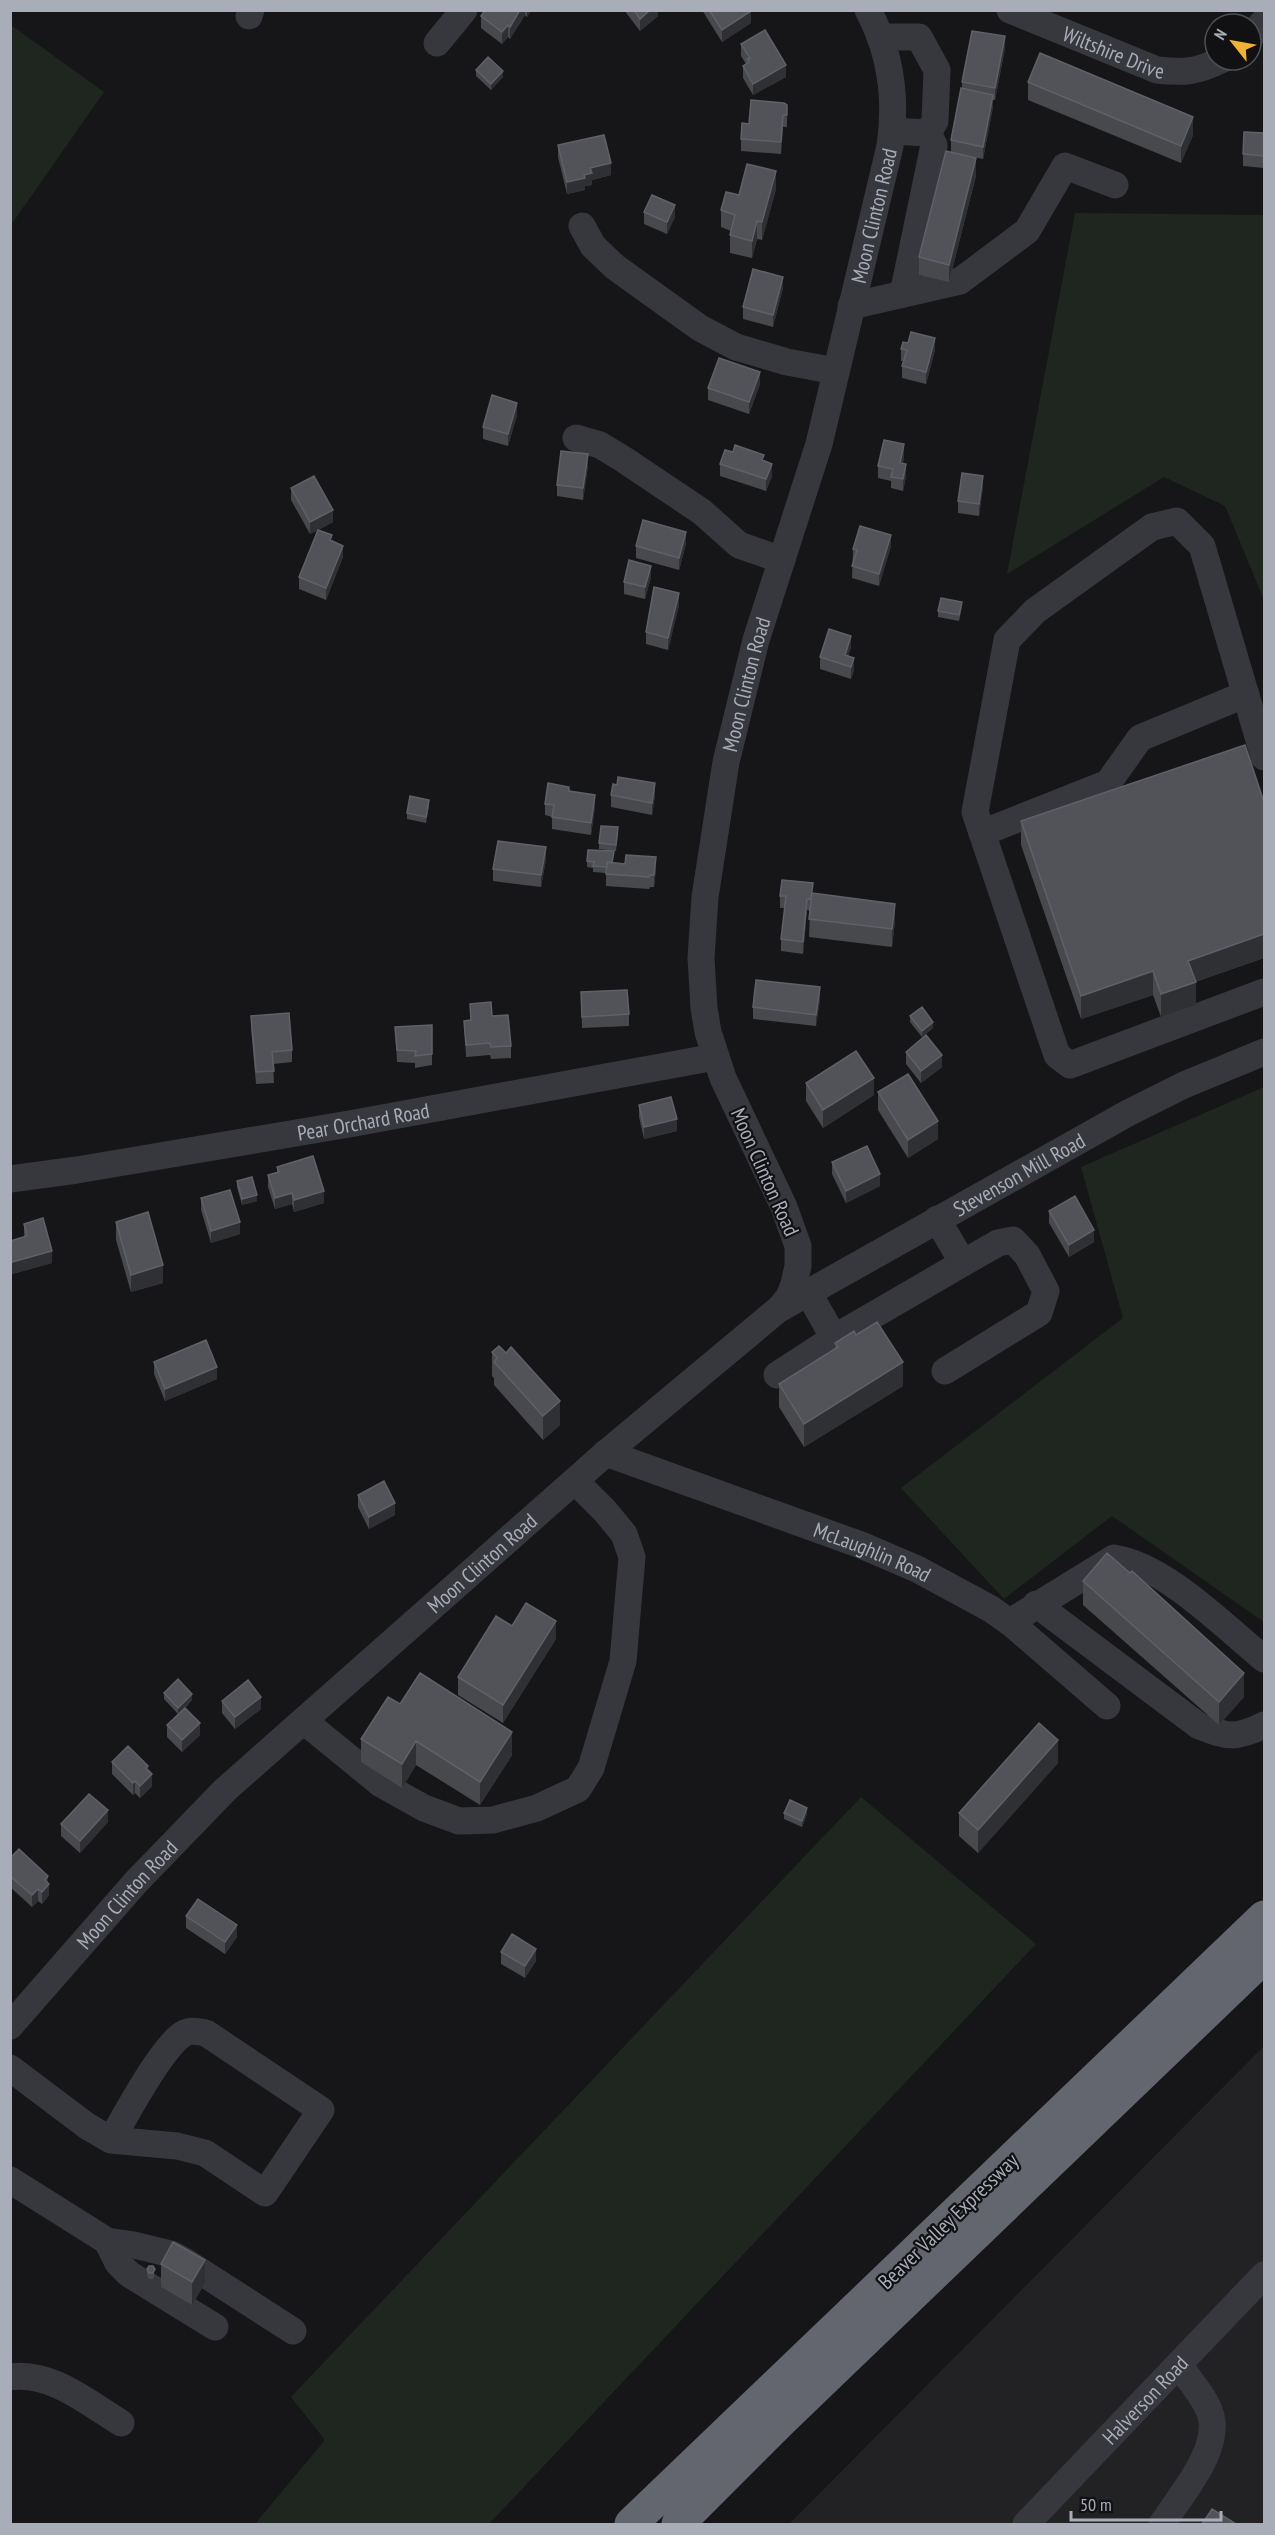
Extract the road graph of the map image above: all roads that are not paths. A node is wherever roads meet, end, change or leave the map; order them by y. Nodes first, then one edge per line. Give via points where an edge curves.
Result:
1 (464, 10) edge
2 (868, 10) edge
3 (1010, 10) edge
4 (880, 37) junction
5 (437, 43) dead end
6 (1203, 69) edge
7 (892, 131) junction
8 (928, 134) junction
9 (1115, 185) dead end
10 (582, 226) dead end
11 (903, 294) junction
12 (852, 306) junction
13 (836, 371) junction
14 (576, 438) dead end
15 (782, 560) junction
16 (1246, 694) junction
17 (1264, 757) edge
18 (982, 833) junction
19 (1264, 993) edge
20 (1264, 1052) edge
21 (715, 1057) junction
22 (10, 1179) edge
23 (937, 1220) junction
24 (963, 1263) junction
25 (808, 1292) junction
26 (780, 1308) junction
27 (834, 1338) junction
28 (945, 1371) dead end
29 (777, 1375) dead end
30 (606, 1453) junction
31 (575, 1480) junction
32 (1036, 1604) junction
33 (1010, 1622) junction
34 (1264, 1659) edge
35 (1107, 1706) dead end
36 (304, 1720) junction
37 (1264, 1725) edge
38 (1264, 1917) edge
39 (1264, 1957) edge
40 (10, 2026) edge
41 (10, 2068) edge
42 (111, 2140) junction
43 (10, 2180) edge
44 (107, 2241) junction
45 (1264, 2275) edge
46 (215, 2327) dead end
47 (293, 2331) dead end
48 (1179, 2365) junction
49 (10, 2378) edge
50 (121, 2424) dead end
51 (630, 2524) edge
52 (678, 2524) edge
53 (1026, 2524) edge
54 (1162, 2524) edge

1 - 5 street
2 - 4 street, Moon Clinton Road
3 - 6 street, Wiltshire Drive via 1157,70
4 - 7 street, Moon Clinton Road via 892,83
4 - 8 street via 919,37 937,70 935,121
7 - 8 street
7 - 12 street, Moon Clinton Road
8 - 11 street via 934,145
9 - 11 street via 1065,166 1027,231 960,280
10 - 13 street via 593,246 615,267 700,328 747,350
11 - 12 street
12 - 13 street, Moon Clinton Road
13 - 15 street, Moon Clinton Road via 819,444
14 - 15 street via 600,445 623,459 702,512 739,545
15 - 21 street, Moon Clinton Road via 745,677 724,773 705,897 701,958 704,1008
16 - 17 street
16 - 18 street via 1140,738 1108,783
16 - 18 street via 1202,546 1177,521 1152,527 1035,611 1007,640 975,812
18 - 19 street via 1057,1055 1070,1065
20 - 23 street, Stevenson Mill Road via 1128,1113
21 - 22 street, Pear Orchard Road via 332,1127
21 - 26 street, Moon Clinton Road via 798,1246 794,1284
23 - 24 street
23 - 25 street, Stevenson Mill Road
24 - 27 street
24 - 28 street via 998,1243 1013,1240 1027,1255 1046,1291 1039,1313
25 - 26 street, Stevenson Mill Road
25 - 27 street
26 - 30 street, Moon Clinton Road
27 - 29 street
30 - 31 street, Moon Clinton Road
30 - 33 street, McLaughlin Road via 890,1556
31 - 36 street, Moon Clinton Road
31 - 36 street via 624,1534 632,1557 623,1661 591,1768 578,1789 537,1808 493,1820 459,1821 424,1808 381,1784
32 - 33 street
32 - 34 street via 1114,1558 1130,1560 1161,1575
32 - 37 street via 1199,1726 1224,1736 1241,1736
33 - 35 street, McLaughlin Road
36 - 40 street, Moon Clinton Road via 183,1831
38 - 51 highway, Beaver Valley Expressway
39 - 52 highway, Beaver Valley Expressway
41 - 42 street
42 - 42 street via 177,2146 205,2153 265,2193 321,2110 206,2033 192,2031 183,2034 164,2054
43 - 44 street
44 - 46 street via 118,2263 129,2274
44 - 47 street via 171,2254
45 - 48 street, Halverson Road
48 - 53 street, Halverson Road
48 - 54 street via 1207,2406 1213,2435 1208,2453
49 - 50 street via 37,2377

